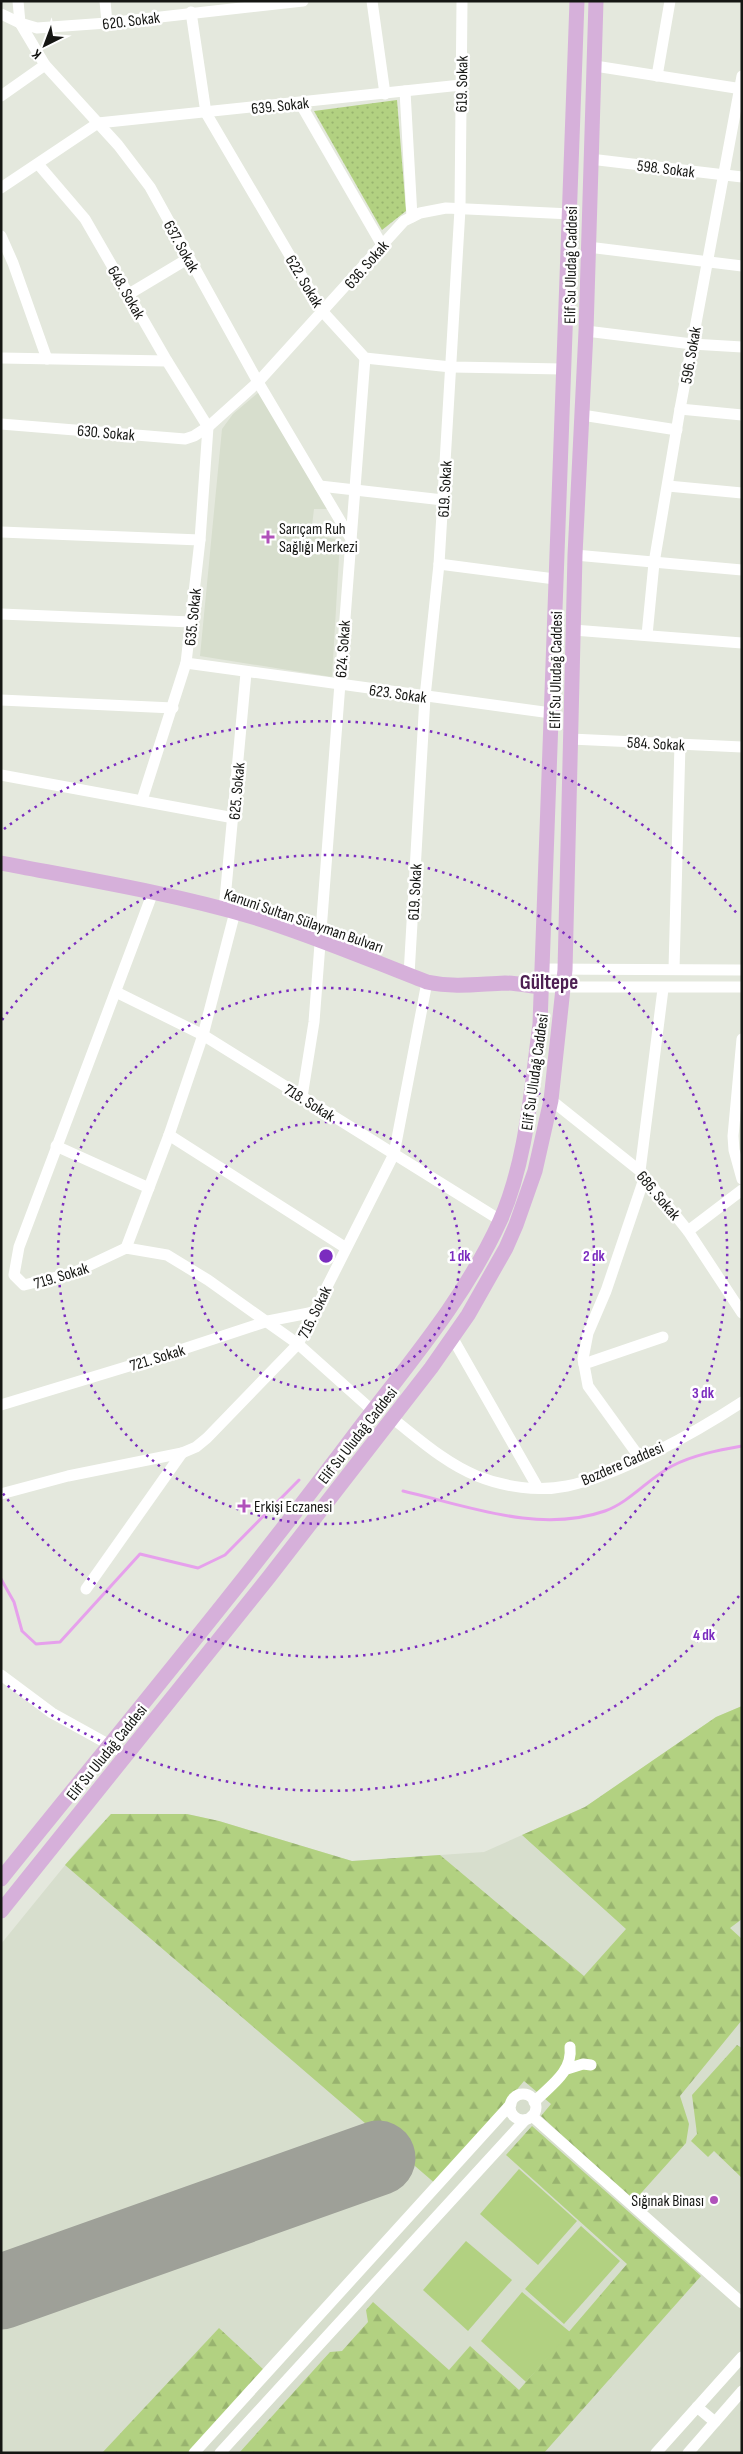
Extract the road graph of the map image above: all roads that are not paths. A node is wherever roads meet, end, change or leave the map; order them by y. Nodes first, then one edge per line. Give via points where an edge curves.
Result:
1 (18, 1) edge
2 (105, 1) edge
3 (303, 1) edge
4 (372, 1) edge
5 (462, 1) edge
6 (577, 1) edge
7 (596, 1) edge
8 (670, 1) edge
9 (265, 3) edge
10 (192, 12) junction
11 (1, 14) edge
12 (20, 23) junction
13 (107, 23) junction
14 (45, 65) junction
15 (595, 66) junction
16 (657, 76) junction
17 (742, 76) edge
18 (461, 85) junction
19 (740, 89) edge
20 (405, 91) junction
21 (385, 94) junction
22 (1, 96) edge
23 (300, 103) junction
24 (206, 113) junction
25 (98, 123) junction
26 (590, 159) junction
27 (38, 164) junction
28 (724, 176) junction
29 (742, 177) edge
30 (1, 188) edge
31 (460, 209) junction
32 (571, 214) junction
33 (412, 217) junction
34 (1, 236) edge
35 (382, 245) junction
36 (588, 247) junction
37 (189, 258) junction
38 (707, 262) junction
39 (742, 266) edge
40 (129, 294) junction
41 (323, 312) junction
42 (586, 330) junction
43 (692, 344) junction
44 (742, 347) edge
45 (1, 358) edge
46 (364, 358) junction
47 (47, 359) junction
48 (167, 360) junction
49 (451, 367) junction
50 (563, 369) junction
51 (258, 382) junction
52 (680, 409) junction
53 (582, 415) junction
54 (742, 415) edge
55 (1, 424) edge
56 (208, 427) junction
57 (677, 430) junction
58 (320, 486) junction
59 (668, 486) junction
60 (354, 490) junction
61 (742, 493) edge
62 (443, 500) junction
63 (1, 532) edge
64 (351, 539) junction
65 (200, 540) junction
66 (574, 555) junction
67 (654, 563) junction
68 (439, 564) junction
69 (742, 570) edge
70 (555, 579) junction
71 (1, 614) edge
72 (191, 622) junction
73 (573, 630) junction
74 (647, 635) junction
75 (742, 643) edge
76 (186, 663) junction
77 (246, 673) junction
78 (340, 685) junction
79 (425, 697) junction
80 (1, 700) edge
81 (173, 708) junction
82 (551, 713) junction
83 (571, 739) junction
84 (680, 744) junction
85 (742, 747) edge
86 (1, 775) edge
87 (142, 800) junction
88 (234, 818) junction
89 (1, 863) edge
90 (152, 892) junction
91 (230, 911) junction
92 (319, 941) junction
93 (541, 969) junction
94 (674, 969) junction
95 (565, 970) junction
96 (742, 970) edge
97 (409, 975) junction
98 (427, 982) junction
99 (507, 983) junction
100 (541, 987) junction
101 (742, 987) edge
102 (563, 988) junction
103 (663, 989) junction
104 (116, 992) junction
105 (203, 1035) junction
106 (742, 1039) edge
107 (740, 1070) edge
108 (302, 1097) junction
109 (551, 1100) junction
110 (169, 1135) junction
111 (56, 1146) junction
112 (394, 1154) junction
113 (642, 1173) junction
114 (742, 1179) edge
115 (149, 1188) junction
116 (742, 1190) edge
117 (500, 1220) junction
118 (688, 1231) junction
119 (126, 1248) junction
120 (346, 1248) junction
121 (314, 1312) junction
122 (742, 1313) edge
123 (268, 1321) junction
124 (452, 1337) junction
125 (664, 1337) dead end
126 (298, 1344) junction
127 (584, 1364) junction
128 (742, 1402) edge
129 (1, 1404) edge
130 (373, 1410) junction
131 (392, 1418) junction
132 (182, 1453) junction
133 (640, 1458) junction
134 (538, 1488) junction
135 (1, 1494) edge
136 (86, 1589) dead end
137 (1, 1674) edge
138 (110, 1744) junction
139 (126, 1754) junction
140 (1, 1879) edge
141 (1, 1911) edge
142 (570, 2047) dead end
143 (591, 2065) dead end
144 (567, 2069) junction
145 (534, 2102) junction
146 (511, 2104) junction
147 (528, 2118) junction
148 (416, 2208) junction
149 (431, 2222) junction
150 (344, 2287) junction
151 (359, 2301) junction
152 (742, 2304) edge
153 (742, 2357) edge
154 (742, 2391) edge
155 (698, 2407) junction
156 (715, 2422) junction
157 (194, 2453) edge
158 (220, 2453) edge
159 (656, 2453) edge
160 (688, 2453) edge

1 - 12 street
2 - 13 street
3 - 9 street, 620. Sokak
4 - 21 street
5 - 18 street, 619. Sokak
6 - 32 main road, Elif Su Uludağ Caddesi
7 - 15 main road, Elif Su Uludağ Caddesi
8 - 16 street
9 - 10 street, 620. Sokak
10 - 13 street, 620. Sokak
10 - 24 street, 622. Sokak
11 - 12 street, 620. Sokak
12 - 13 street, 620. Sokak via 37,28
12 - 14 street, 637. Sokak
14 - 22 street
14 - 25 street, 637. Sokak
15 - 16 street
15 - 26 main road, Elif Su Uludağ Caddesi
16 - 19 street
17 - 19 street, 596. Sokak
18 - 20 street, 639. Sokak
18 - 31 street, 619. Sokak
19 - 28 street, 596. Sokak
20 - 21 street, 639. Sokak
20 - 33 street
21 - 23 street, 639. Sokak
23 - 24 street, 639. Sokak
23 - 35 street
24 - 25 street, 639. Sokak
24 - 41 street, 622. Sokak
25 - 27 street
25 - 37 street, 637. Sokak via 150,187
26 - 28 street, 598. Sokak
26 - 36 main road, Elif Su Uludağ Caddesi
27 - 30 street
27 - 40 street, 648. Sokak via 85,219
28 - 29 street, 598. Sokak
28 - 38 street, 596. Sokak
31 - 32 street, 636. Sokak
31 - 33 street, 636. Sokak via 438,209
31 - 49 street, 619. Sokak
32 - 50 main road, Elif Su Uludağ Caddesi
33 - 35 street, 636. Sokak
34 - 47 street
35 - 41 street, 636. Sokak
36 - 38 street
36 - 42 main road, Elif Su Uludağ Caddesi
37 - 40 street
37 - 51 street, 637. Sokak
38 - 39 street
38 - 43 street, 596. Sokak
40 - 48 street, 648. Sokak
41 - 46 street, 622. Sokak
41 - 51 street, 636. Sokak
42 - 43 street
42 - 53 main road, Elif Su Uludağ Caddesi
43 - 44 street
43 - 52 street, 596. Sokak
45 - 47 street
46 - 49 street
46 - 60 street, 624. Sokak
47 - 48 street
48 - 56 street, 648. Sokak
49 - 50 street
49 - 62 street, 619. Sokak
50 - 70 main road, Elif Su Uludağ Caddesi
51 - 56 street, 636. Sokak
51 - 58 street, 637. Sokak
52 - 54 street
52 - 57 street, 596. Sokak
53 - 57 street
53 - 66 main road, Elif Su Uludağ Caddesi
55 - 56 street, 630. Sokak via 185,439
56 - 65 street, 635. Sokak
57 - 59 street, 596. Sokak
58 - 60 street
58 - 64 street, 637. Sokak
59 - 61 street
59 - 67 street, 596. Sokak
60 - 62 street
60 - 64 street, 624. Sokak
62 - 68 street, 619. Sokak
63 - 65 street
64 - 78 street, 624. Sokak
65 - 72 street, 635. Sokak
66 - 67 street
66 - 73 main road, Elif Su Uludağ Caddesi
67 - 69 street
67 - 74 street, 596. Sokak
68 - 70 street
68 - 79 street, 619. Sokak
70 - 82 main road, Elif Su Uludağ Caddesi
71 - 72 street
72 - 76 street, 635. Sokak
73 - 74 street
73 - 83 main road, Elif Su Uludağ Caddesi
74 - 75 street
76 - 77 street, 623. Sokak
76 - 81 street, 635. Sokak
77 - 78 street, 623. Sokak
77 - 88 street, 625. Sokak
78 - 79 street, 623. Sokak
78 - 92 street, 624. Sokak
79 - 82 street, 623. Sokak
79 - 97 street, 619. Sokak
80 - 81 street
81 - 87 street, 635. Sokak
82 - 93 main road, Elif Su Uludağ Caddesi
83 - 84 street, 584. Sokak
83 - 95 main road, Elif Su Uludağ Caddesi
84 - 85 street, 584. Sokak
84 - 94 street
86 - 87 street
87 - 88 street
88 - 91 street, 625. Sokak
89 - 90 main road, Kanuni Sultan Sülayman Bulvarı
90 - 91 main road, Kanuni Sultan Sülayman Bulvarı
90 - 104 street, 719. Sokak
91 - 92 main road, Kanuni Sultan Sülayman Bulvarı
91 - 105 street, 625. Sokak
92 - 97 main road, Kanuni Sultan Sülayman Bulvarı
92 - 108 street, 624. Sokak via 314,1022
93 - 95 street
93 - 99 main road
93 - 100 main road, Elif Su Uludağ Caddesi
94 - 95 street
94 - 96 street
95 - 102 main road, Elif Su Uludağ Caddesi
97 - 98 main road, Kanuni Sultan Sülayman Bulvarı
98 - 99 main road, Kanuni Sultan Sülayman Bulvarı via 455,987
98 - 112 street, 716. Sokak
99 - 100 main road
100 - 102 street
100 - 117 main road, Elif Su Uludağ Caddesi via 540,1024 524,1134
101 - 103 street
102 - 103 street
102 - 109 main road, Elif Su Uludağ Caddesi
103 - 113 street
104 - 105 street, 718. Sokak
104 - 111 street, 719. Sokak
105 - 108 street, 718. Sokak
105 - 110 street, 625. Sokak
106 - 107 street
107 - 114 street via 733,1136
108 - 112 street, 718. Sokak
109 - 113 street, 686. Sokak
109 - 124 main road, Elif Su Uludağ Caddesi via 535,1171 516,1226 488,1282
110 - 115 street, 625. Sokak
110 - 120 street
111 - 115 street
111 - 119 street, 719. Sokak via 19,1247 14,1275 24,1286 73,1273
112 - 117 street, 718. Sokak
112 - 120 street, 716. Sokak
113 - 118 street, 686. Sokak
113 - 127 street via 606,1291 588,1333
115 - 119 street, 625. Sokak
116 - 118 street
117 - 130 main road, Elif Su Uludağ Caddesi via 457,1300
118 - 122 street, 686. Sokak
119 - 123 street via 167,1255
120 - 121 street, 716. Sokak
121 - 123 street, 721. Sokak
121 - 126 street, 716. Sokak
123 - 126 street
123 - 129 street, 721. Sokak
124 - 131 main road, Elif Su Uludağ Caddesi
124 - 134 street
125 - 127 street
126 - 130 street
126 - 132 street, 716. Sokak via 207,1438
127 - 133 street via 588,1386
128 - 133 street, Bozdere Caddesi
130 - 138 main road, Elif Su Uludağ Caddesi via 278,1537
131 - 134 street, Bozdere Caddesi via 447,1460 477,1476
131 - 139 main road, Elif Su Uludağ Caddesi via 270,1577
132 - 135 street, 716. Sokak via 68,1476
132 - 136 street
133 - 134 street, Bozdere Caddesi via 566,1486
137 - 138 street via 52,1714
138 - 139 street
138 - 140 main road, Elif Su Uludağ Caddesi
139 - 141 main road, Elif Su Uludağ Caddesi
142 - 144 street
143 - 144 street
144 - 145 street
145 - 146 street via 522,2094
145 - 147 street via 536,2108
146 - 147 street via 514,2115
146 - 148 street
147 - 149 street
147 - 152 street
148 - 149 street
148 - 150 street
149 - 151 street
150 - 151 street
150 - 157 street
151 - 158 street
153 - 155 street
154 - 156 street
155 - 156 street
155 - 159 street
156 - 160 street

